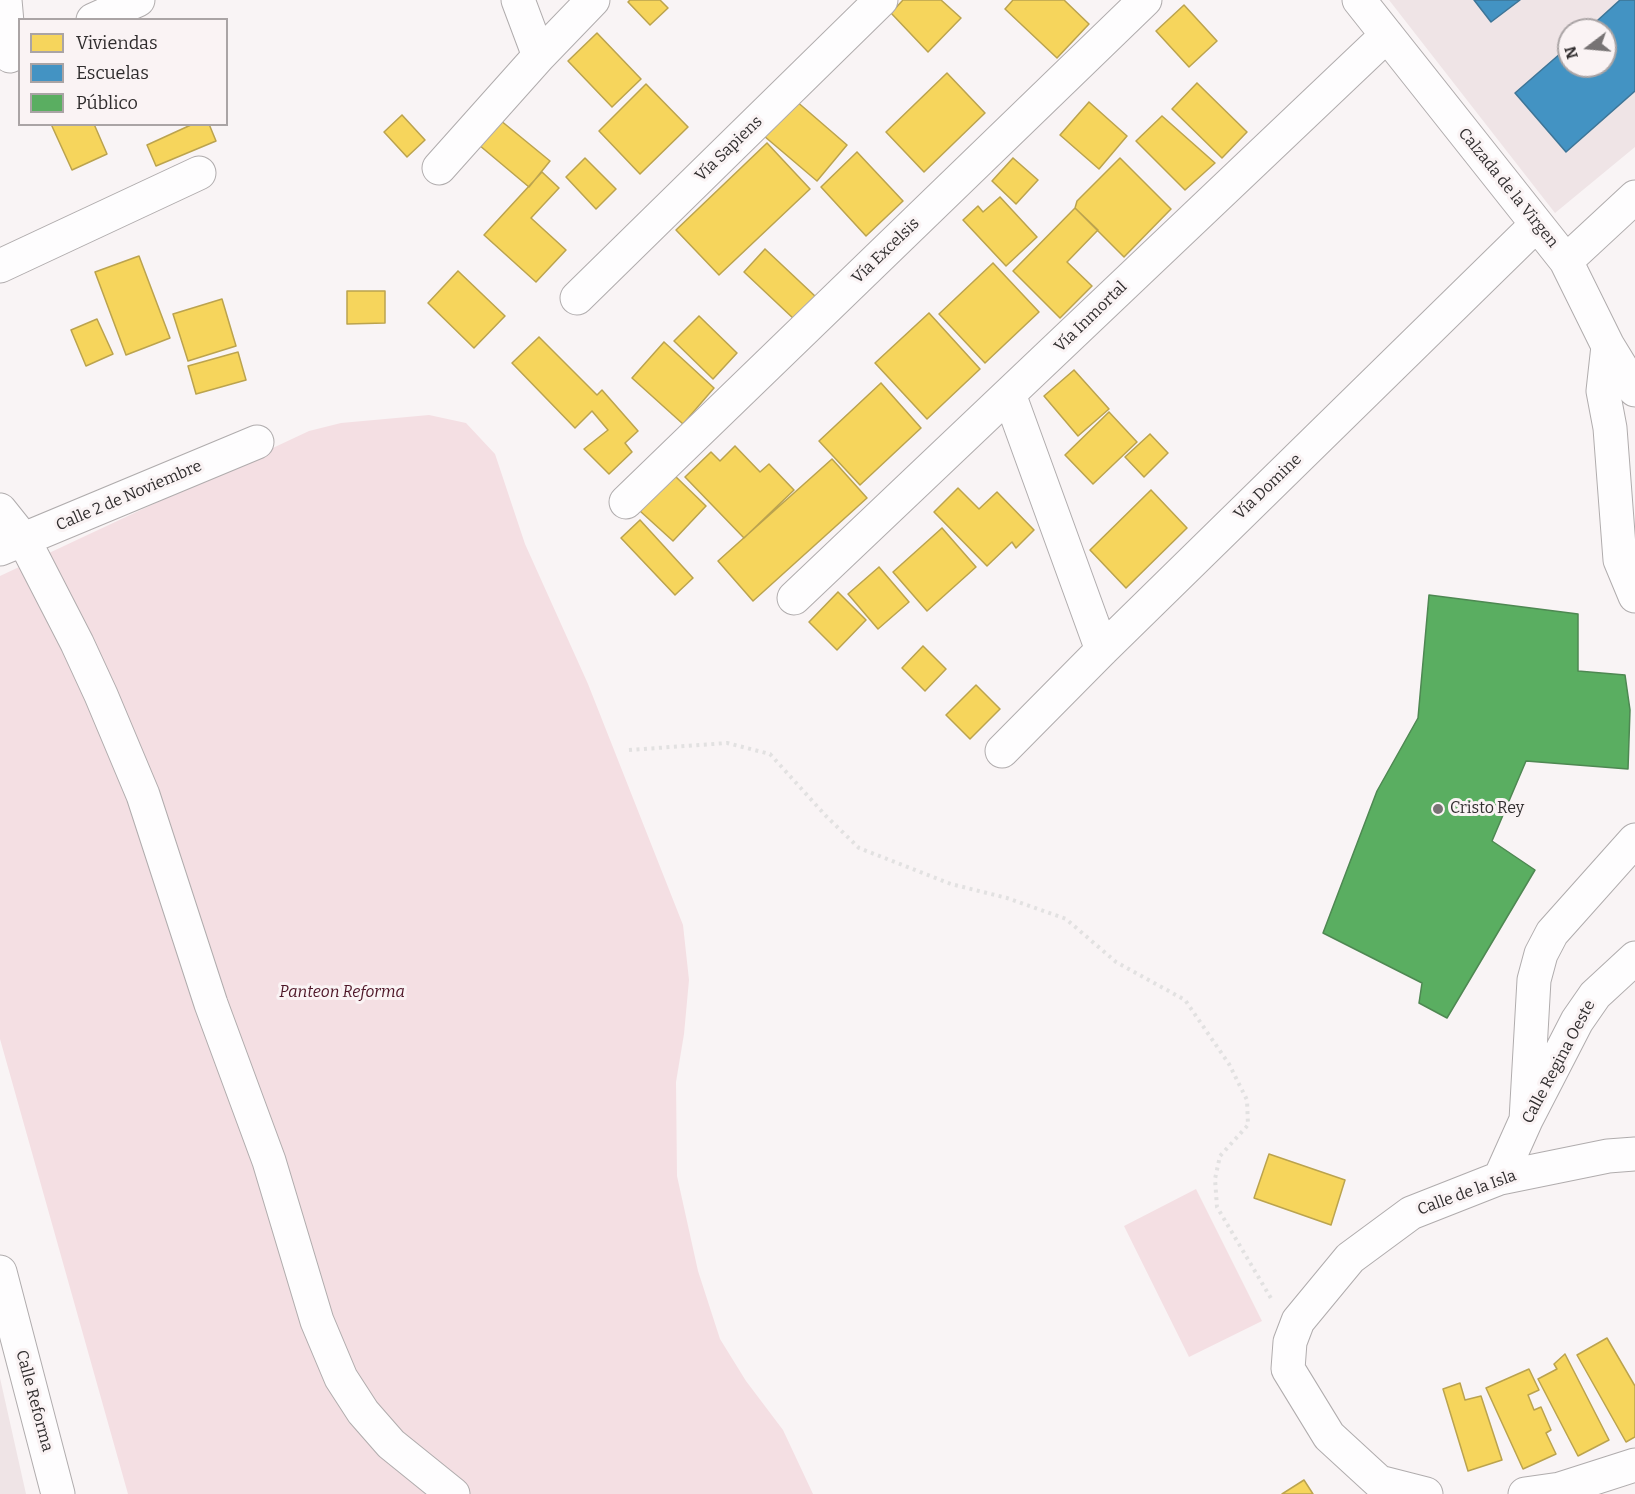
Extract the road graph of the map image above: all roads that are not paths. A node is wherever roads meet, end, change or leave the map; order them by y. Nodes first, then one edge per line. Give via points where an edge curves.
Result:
1 (5, 0) edge
2 (138, 0) edge
3 (518, 0) edge
4 (593, 0) edge
5 (881, 0) edge
6 (1145, 0) edge
7 (1359, 0) edge
8 (98, 18) edge
9 (1387, 35) junction
10 (10, 56) edge
11 (539, 56) junction
12 (439, 168) dead end
13 (199, 173) dead end
14 (1635, 197) edge
15 (1536, 225) junction
16 (1566, 261) junction
17 (0, 266) edge
18 (577, 298) dead end
19 (1608, 346) junction
20 (1635, 390) edge
21 (1009, 394) junction
22 (257, 441) dead end
23 (626, 502) dead end
24 (0, 510) edge
25 (12, 545) edge
26 (1635, 596) edge
27 (794, 598) dead end
28 (1102, 650) junction
29 (1002, 752) dead end
30 (1635, 840) edge
31 (1635, 958) edge
32 (1526, 1120) junction
33 (1635, 1154) edge
34 (1500, 1178) junction
35 (0, 1272) edge
36 (1635, 1465) edge
37 (58, 1494) edge
38 (453, 1494) edge
39 (1426, 1494) edge
40 (1525, 1494) edge

1 - 10 street
2 - 8 street
3 - 11 street
4 - 11 street
5 - 18 street, Vía Sapiens
6 - 23 street, Vía Excelsis
7 - 9 street, Calzada de la Virgen
9 - 15 street, Calzada de la Virgen
9 - 21 street, Vía Inmortal
11 - 12 street
13 - 17 street
14 - 16 street
15 - 16 street, Calzada de la Virgen
15 - 28 street, Vía Domine
16 - 19 street, Calzada de la Virgen
19 - 20 street, Calzada de la Virgen
19 - 26 street via 1603,392 1610,428 1620,560
21 - 27 street, Vía Inmortal
21 - 28 street
22 - 25 street, Calle 2 de Noviembre
24 - 25 street
25 - 38 street via 92,674 143,795 211,1004 269,1161 317,1321 341,1378 391,1444
28 - 29 street, Vía Domine
30 - 32 street via 1552,933 1541,954 1534,980
31 - 32 street, Calle Regina Oeste via 1595,995 1577,1021
32 - 34 street, Calle Regina Oeste
33 - 34 street, Calle de la Isla
34 - 39 street, Calle de la Isla via 1411,1213 1350,1258 1298,1321 1290,1342 1288,1369 1329,1436 1379,1482
35 - 37 street, Calle Reforma
36 - 40 street via 1560,1489

